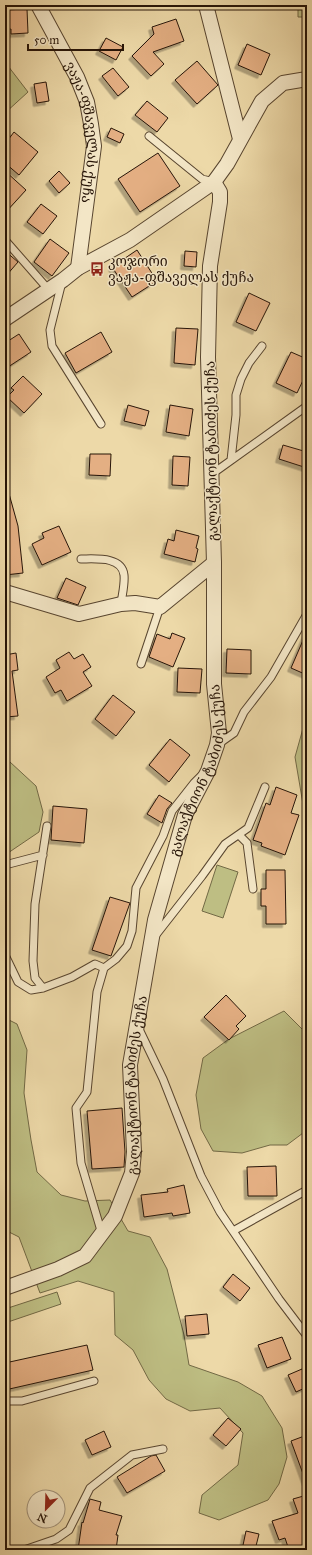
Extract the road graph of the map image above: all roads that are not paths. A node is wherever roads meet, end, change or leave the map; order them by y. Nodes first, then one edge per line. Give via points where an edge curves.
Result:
1 (38, 5) edge
2 (206, 5) edge
3 (307, 79) edge
4 (149, 136) dead end
5 (240, 139) junction
6 (214, 182) junction
7 (5, 240) edge
8 (78, 268) junction
9 (63, 280) junction
10 (48, 289) junction
11 (5, 319) edge
12 (262, 346) dead end
13 (307, 406) edge
14 (101, 424) dead end
15 (231, 460) junction
16 (211, 474) junction
17 (81, 558) dead end
18 (214, 563) junction
19 (5, 592) edge
20 (121, 604) junction
21 (160, 607) junction
22 (307, 614) edge
23 (141, 664) dead end
24 (217, 745) junction
25 (208, 771) junction
26 (265, 787) dead end
27 (47, 826) dead end
28 (239, 835) junction
29 (43, 855) junction
30 (5, 865) edge
31 (253, 889) dead end
32 (152, 939) junction
33 (5, 955) edge
34 (104, 968) junction
35 (43, 988) junction
36 (137, 1025) junction
37 (307, 1190) edge
38 (233, 1231) junction
39 (102, 1235) junction
40 (5, 1288) edge
41 (307, 1336) edge
42 (94, 1381) dead end
43 (5, 1401) edge
44 (163, 1449) dead end
45 (24, 1550) edge

1 - 8 street, ვაჟა-ფშაველას ქუჩა via 78,77 87,102 91,124 94,146
2 - 5 street
3 - 5 street via 284,83 262,101
4 - 6 lane via 202,179
5 - 6 street
6 - 8 street via 130,240
6 - 16 street, გალაქტიონ ტაბიძეს ქუჩა via 220,192 220,202 210,266 208,357
7 - 10 lane
8 - 9 street
9 - 10 street
9 - 14 lane via 50,330 52,346
10 - 11 street
12 - 15 lane via 249,363 236,395
13 - 15 lane
15 - 16 lane
16 - 18 street, გალაქტიონ ტაბიძეს ქუჩა
17 - 20 lane via 116,562 121,567 124,575
18 - 21 street
18 - 24 street, გალაქტიონ ტაბიძეს ქუჩა via 214,684 219,733
19 - 20 street via 79,614
20 - 21 street via 135,603
21 - 23 lane
22 - 24 lane via 271,677 244,712 234,733
24 - 25 street, გალაქტიონ ტაბიძეს ქუჩა
25 - 32 street, გალაქტიონ ტაბიძეს ქუჩა via 185,815
25 - 34 lane via 194,783 172,811 160,842 136,888 132,931 127,946
26 - 28 lane via 248,828
27 - 29 lane
28 - 31 lane via 246,843
28 - 32 lane via 225,844
29 - 30 lane
29 - 35 lane via 35,904 33,961 34,978
32 - 36 street, გალაქტიონ ტაბიძეს ქუჩა
33 - 35 lane via 18,982 31,990
34 - 35 lane via 95,964 72,977
34 - 39 lane via 97,992 87,1092 76,1108 81,1164
36 - 38 lane via 164,1079 201,1176
36 - 39 street, გალაქტიონ ტაბიძეს ქუჩა via 130,1065 134,1152 132,1173 115,1216
37 - 38 lane
38 - 41 lane
39 - 40 street, გალაქტიონ ტაბიძეს ქუჩა via 85,1256 58,1270
42 - 43 lane via 22,1401
44 - 45 lane via 132,1455 90,1488 69,1530 56,1539

